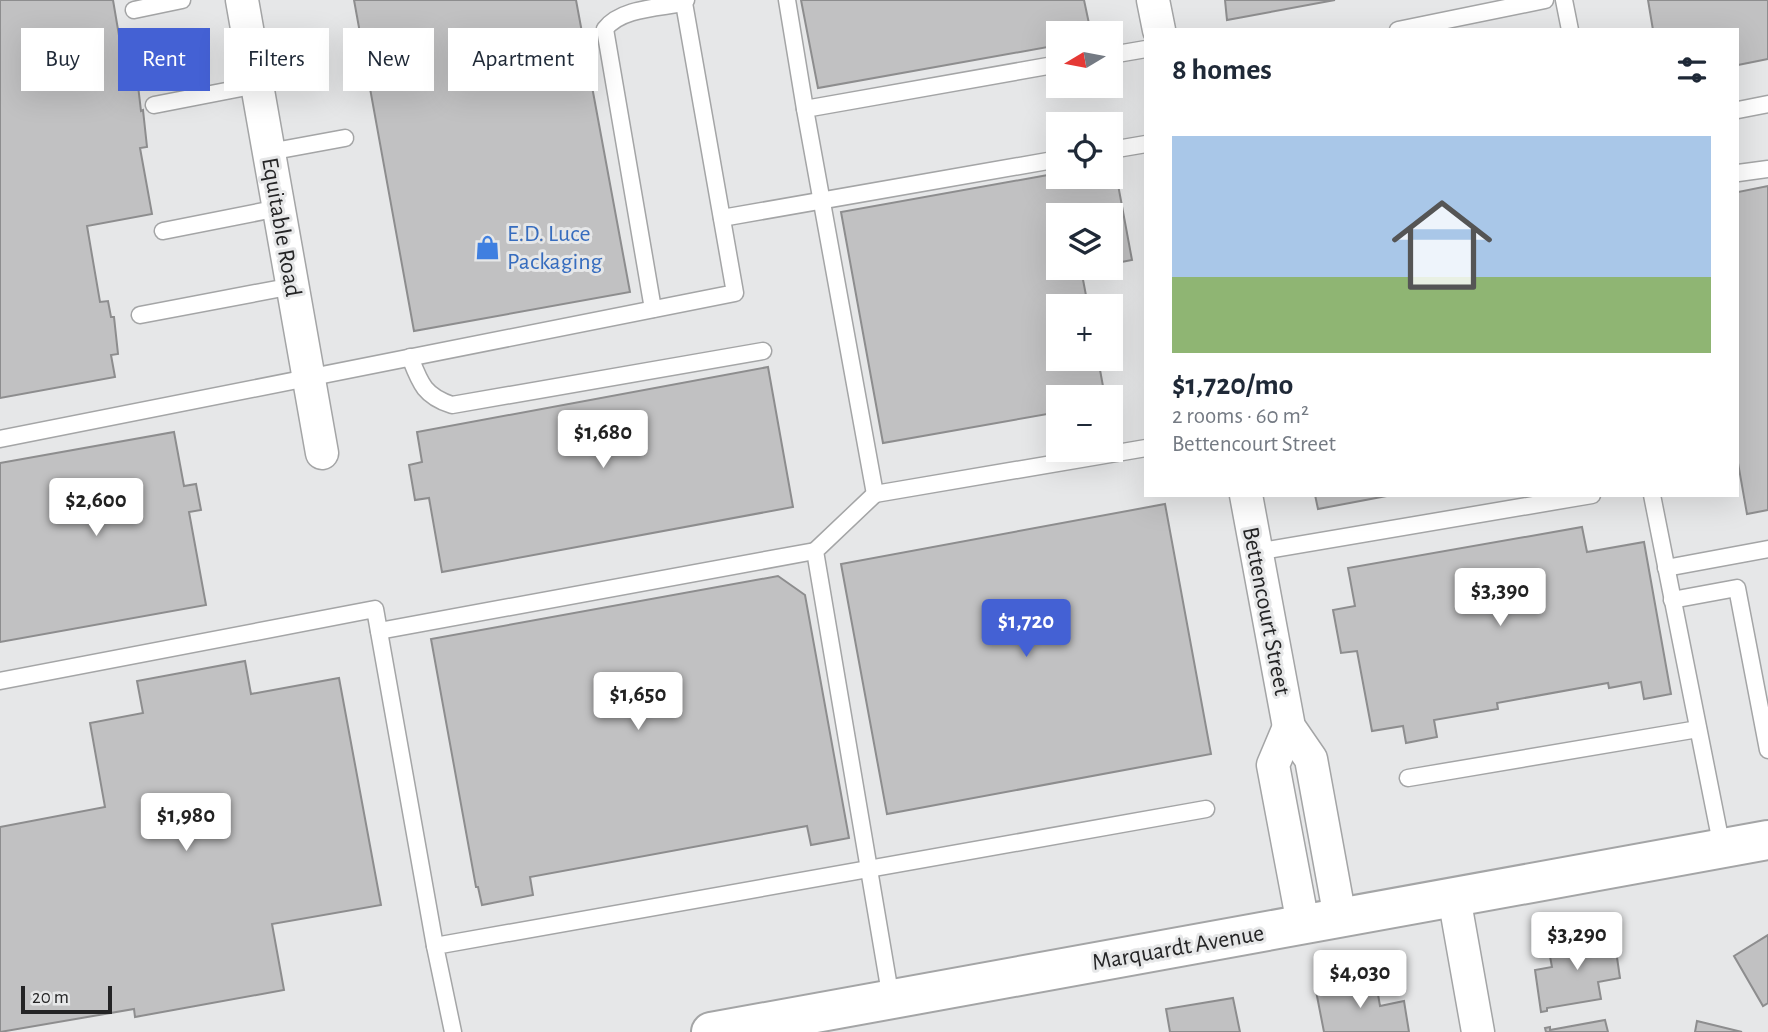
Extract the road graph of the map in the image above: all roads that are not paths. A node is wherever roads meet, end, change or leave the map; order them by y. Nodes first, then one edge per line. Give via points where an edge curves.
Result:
1 (182, 0) edge
2 (242, 0) edge
3 (787, 0) edge
4 (1153, 0) edge
5 (1545, 0) edge
6 (1564, 0) edge
7 (685, 1) edge
8 (134, 10) dead end
9 (247, 28) edge
10 (1159, 28) edge
11 (1408, 28) edge
12 (1570, 28) edge
13 (1144, 49) edge
14 (1124, 53) edge
15 (1046, 66) edge
16 (226, 91) edge
17 (258, 91) edge
18 (1768, 104) edge
19 (154, 105) dead end
20 (805, 109) junction
21 (1739, 110) edge
22 (345, 138) dead end
23 (1144, 144) edge
24 (1123, 148) edge
25 (269, 152) junction
26 (1046, 161) edge
27 (1768, 169) edge
28 (1739, 173) edge
29 (821, 200) junction
30 (279, 208) junction
31 (722, 218) junction
32 (163, 230) dead end
33 (293, 286) junction
34 (653, 309) junction
35 (140, 315) dead end
36 (763, 351) dead end
37 (410, 357) junction
38 (309, 377) junction
39 (0, 439) edge
40 (1144, 448) edge
41 (322, 453) dead end
42 (875, 494) junction
43 (1245, 497) edge
44 (1580, 497) edge
45 (1652, 497) edge
46 (1768, 549) edge
47 (815, 551) junction
48 (1256, 552) junction
49 (1666, 568) junction
50 (1672, 600) junction
51 (379, 631) junction
52 (0, 681) edge
53 (1698, 729) junction
54 (1768, 746) edge
55 (1408, 778) dead end
56 (1206, 809) dead end
57 (1768, 840) edge
58 (1722, 848) junction
59 (869, 867) junction
60 (1454, 897) junction
61 (1321, 921) junction
62 (436, 946) junction
63 (891, 999) junction
64 (453, 1032) edge
65 (711, 1032) edge
66 (1478, 1032) edge

1 - 8 lane
2 - 9 street, Equitable Road
3 - 20 lane
4 - 10 street
5 - 11 lane
6 - 12 lane
7 - 31 lane
7 - 34 lane via 628,14 612,20 606,29
13 - 14 lane
15 - 20 lane
16 - 19 lane
17 - 25 street, Equitable Road
18 - 21 lane
20 - 29 lane
22 - 25 lane
23 - 24 lane
25 - 30 street, Equitable Road
26 - 29 lane
27 - 28 lane
29 - 31 lane
29 - 42 lane
30 - 32 lane
30 - 33 street, Equitable Road
31 - 34 lane via 735,293
33 - 35 lane
33 - 38 street, Equitable Road
34 - 37 lane
36 - 37 lane via 452,405 435,400 420,383
37 - 38 lane
38 - 39 lane
38 - 41 street, Equitable Road
40 - 42 lane
42 - 47 lane
43 - 48 street, Bettencourt Street
44 - 48 lane
45 - 49 lane
46 - 49 lane
47 - 51 lane
47 - 59 lane
48 - 61 street, Bettencourt Street via 1289,727 1273,765
49 - 50 lane
50 - 53 lane
50 - 54 lane via 1737,588
51 - 52 lane via 375,609
51 - 62 lane
53 - 55 lane
53 - 58 lane
56 - 59 lane
57 - 58 main road, Marquardt Avenue
58 - 60 main road, Marquardt Avenue
59 - 62 lane
59 - 63 lane
60 - 61 main road, Marquardt Avenue
60 - 66 street
61 - 63 main road, Marquardt Avenue
62 - 64 lane
63 - 65 main road, Marquardt Avenue

